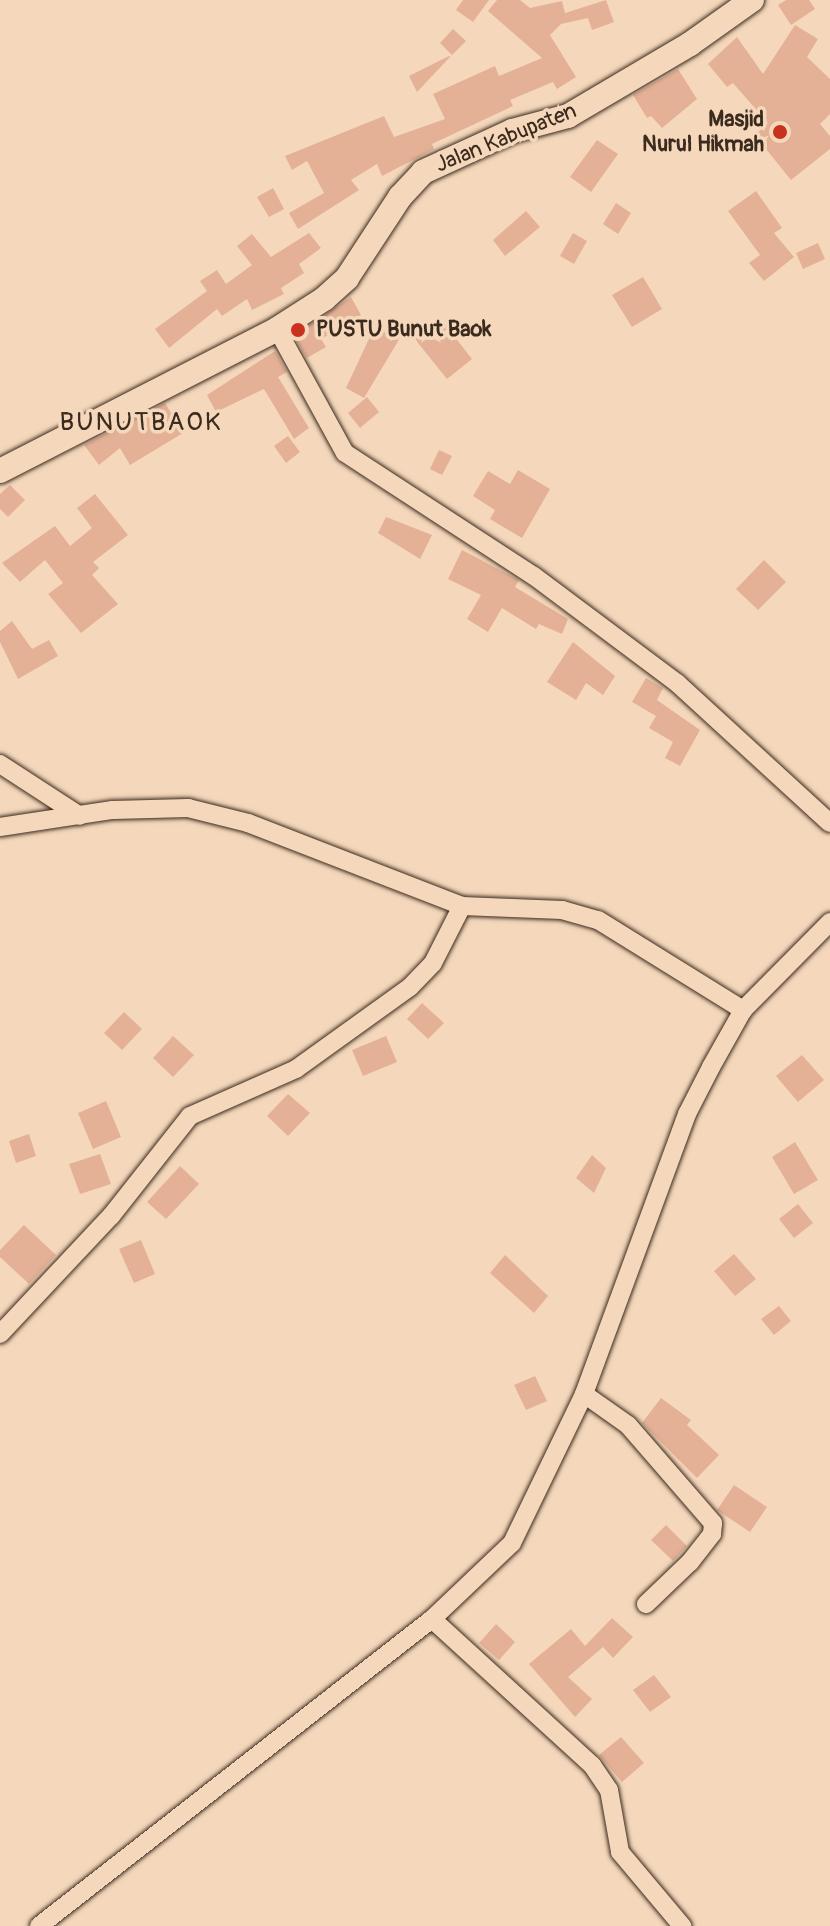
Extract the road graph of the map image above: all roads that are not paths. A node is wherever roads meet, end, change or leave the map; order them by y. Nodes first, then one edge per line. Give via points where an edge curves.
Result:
1 (752, 0) edge
2 (277, 329) junction
3 (0, 471) edge
4 (0, 764) edge
5 (80, 816) junction
6 (830, 823) edge
7 (0, 827) edge
8 (462, 906) junction
9 (830, 922) edge
10 (743, 1010) junction
11 (0, 1334) edge
12 (584, 1394) junction
13 (646, 1604) dead end
14 (432, 1619) junction
15 (39, 1926) edge
16 (682, 1926) edge

1 - 2 street, Jalan Kabupaten via 690,44 568,116 512,131 423,172 338,289
2 - 3 street, Jalan Kabupaten
2 - 6 street via 345,453 534,576 677,683
4 - 5 street
5 - 7 street
5 - 8 street via 188,808 248,823
8 - 10 street via 562,910 598,920
8 - 11 street via 433,963 410,987 296,1069 190,1116 111,1216
9 - 10 street
10 - 12 street via 687,1114
12 - 13 street via 628,1425 713,1523 712,1534 690,1562
12 - 14 street via 512,1543
14 - 15 street
14 - 16 street via 592,1765 609,1790 620,1852

